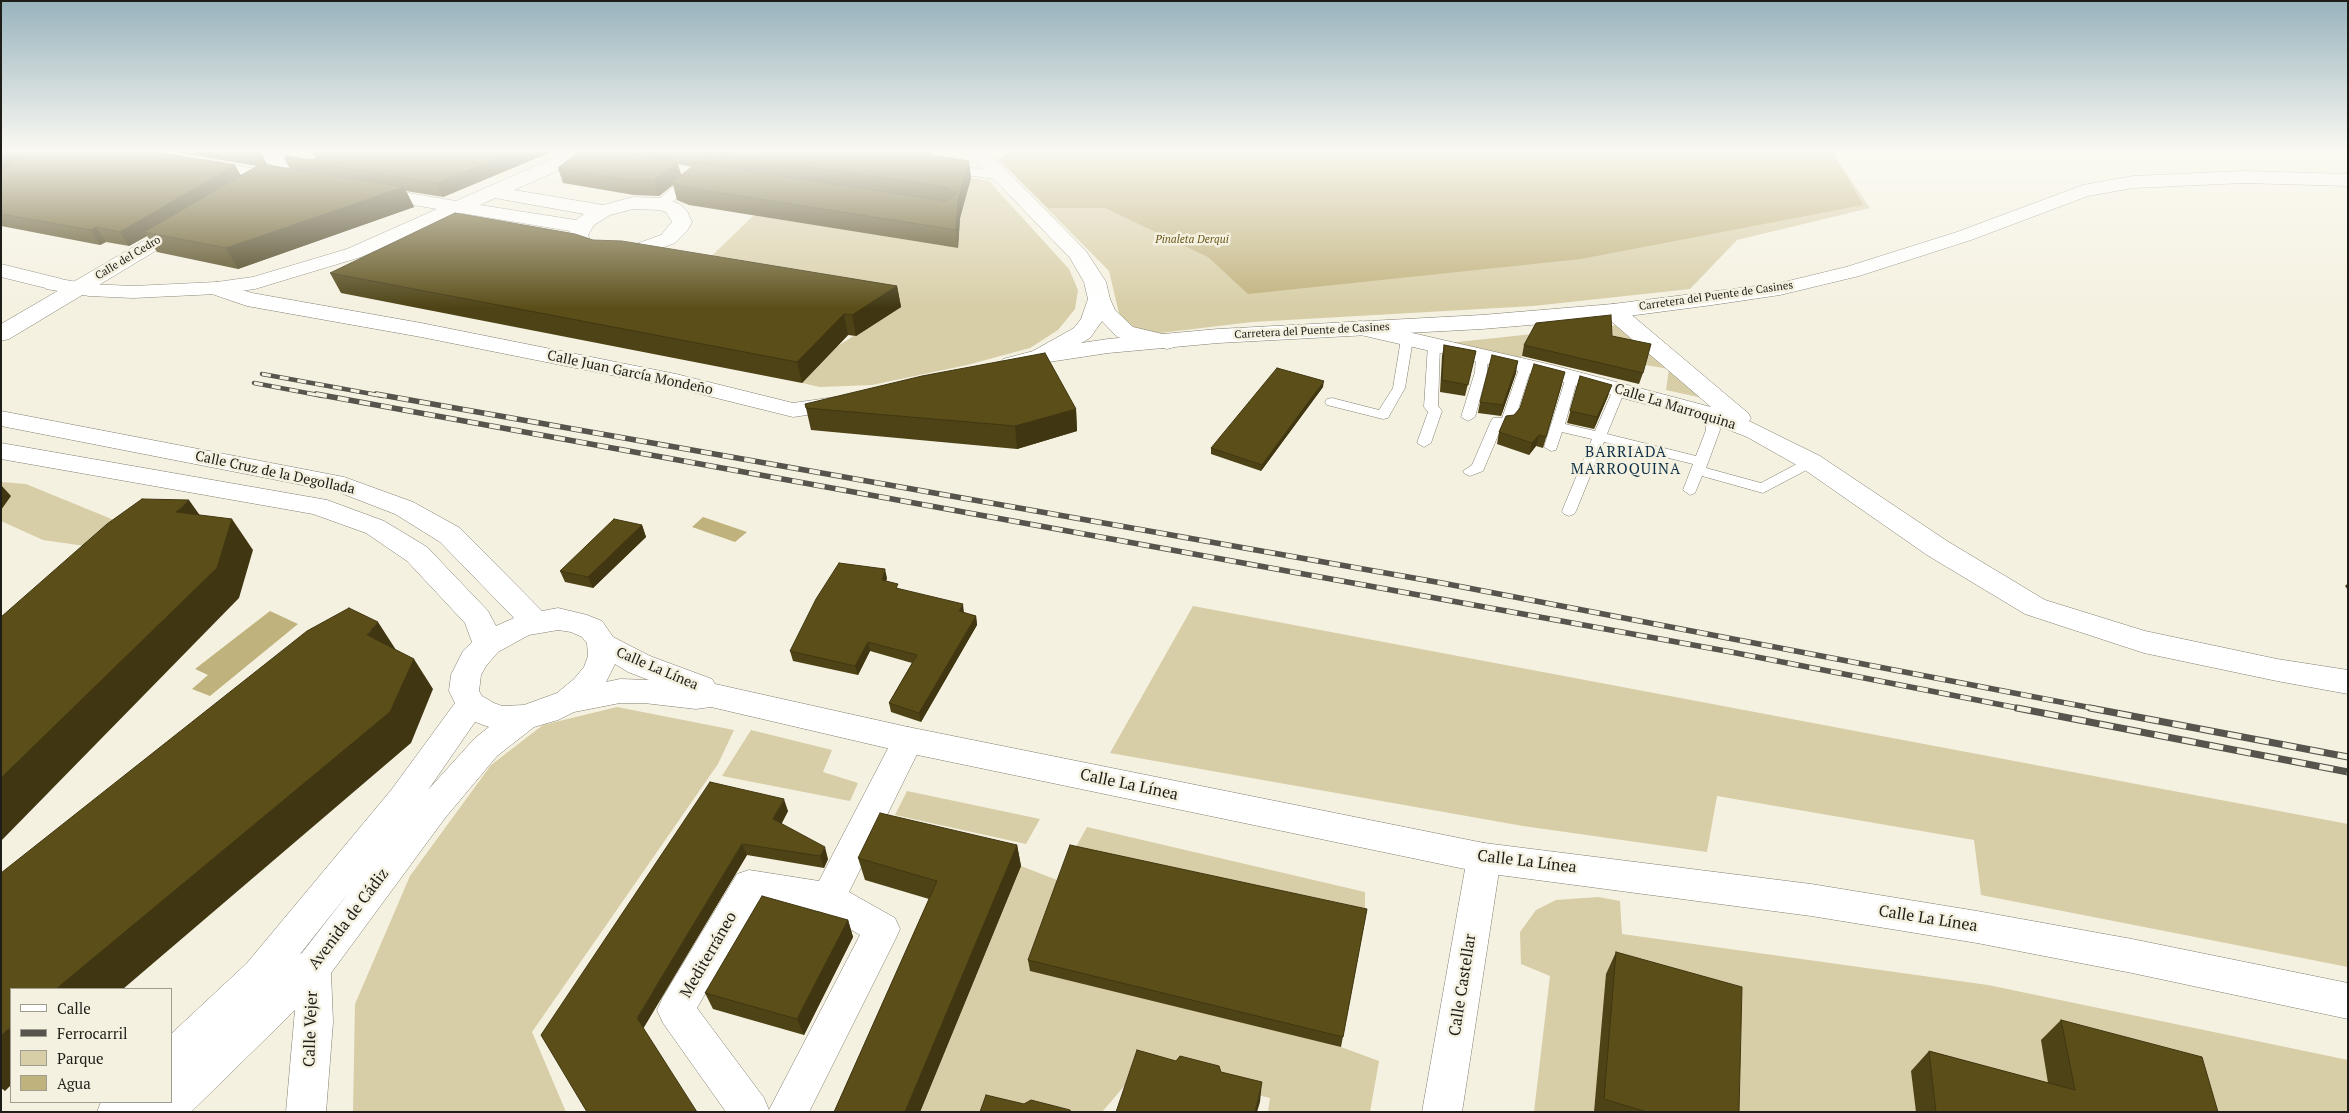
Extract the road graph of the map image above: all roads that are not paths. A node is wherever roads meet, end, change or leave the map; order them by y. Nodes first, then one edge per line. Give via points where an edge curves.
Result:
1 (447, 204) edge
2 (466, 204) edge
3 (562, 204) edge
4 (629, 204) edge
5 (661, 204) edge
6 (1029, 204) edge
7 (2051, 204) edge
8 (461, 206) junction
9 (603, 211) junction
10 (580, 228) junction
11 (1, 270) edge
12 (54, 284) junction
13 (78, 288) junction
14 (218, 288) junction
15 (1100, 299) junction
16 (1613, 310) junction
17 (1, 320) edge
18 (1116, 324) junction
19 (1360, 328) junction
20 (1082, 333) junction
21 (1, 334) edge
22 (1407, 339) junction
23 (1168, 342) junction
24 (1434, 345) junction
25 (1108, 346) junction
26 (1041, 356) junction
27 (1482, 356) junction
28 (1526, 366) junction
29 (994, 368) edge
30 (1572, 377) junction
31 (1619, 390) junction
32 (860, 399) edge
33 (1332, 402) dead end
34 (1710, 414) junction
35 (1468, 417) dead end
36 (1, 418) edge
37 (1557, 426) junction
38 (1756, 432) junction
39 (1600, 435) junction
40 (1424, 443) dead end
41 (1551, 447) dead end
42 (1, 451) edge
43 (1811, 462) junction
44 (1700, 466) junction
45 (1470, 471) dead end
46 (1690, 490) dead end
47 (1569, 511) dead end
48 (536, 622) junction
49 (488, 644) junction
50 (602, 644) junction
51 (2348, 682) edge
52 (711, 695) junction
53 (568, 701) junction
54 (471, 704) junction
55 (524, 717) junction
56 (908, 740) junction
57 (1484, 858) junction
58 (332, 888) junction
59 (828, 898) junction
60 (312, 969) junction
61 (260, 975) junction
62 (2348, 1001) edge
63 (172, 1059) edge
64 (172, 1102) edge
65 (126, 1103) edge
66 (171, 1103) edge
67 (116, 1112) edge
68 (162, 1112) edge
69 (306, 1112) edge
70 (750, 1112) edge
71 (788, 1112) edge
72 (1442, 1112) edge

1 - 8 street
2 - 8 street
3 - 9 street
4 - 9 street
5 - 10 street via 680,214 682,222 668,239 653,246 627,252 601,252 581,243
6 - 15 street via 1079,255 1095,282
7 - 16 street, Carretera del Puente de Casines via 1852,272 1780,289
8 - 10 street
8 - 14 street via 354,253 255,283
9 - 10 street
11 - 12 street
12 - 13 street
12 - 13 street, Calle del Cedro via 192,211
12 - 17 street, Calle del Cedro
13 - 14 street via 133,292
13 - 21 street, Calle del Cedro
14 - 32 street, Calle Juan García Mondeño via 247,299 421,330 676,382 793,410
15 - 18 street via 1106,314
15 - 20 street
16 - 19 street, Carretera del Puente de Casines via 1482,322
16 - 38 street
18 - 23 street via 1125,332
18 - 25 street via 1114,337
19 - 22 street, Calle La Marroquina
19 - 23 street, Carretera del Puente de Casines
20 - 25 street
20 - 26 street
22 - 24 street, Calle La Marroquina
22 - 33 lane via 1399,388 1383,415
23 - 25 street
24 - 27 street, Calle La Marroquina
24 - 40 lane via 1431,407 1435,411
25 - 26 street
26 - 29 street
27 - 28 street, Calle La Marroquina
27 - 35 lane
28 - 30 street, Calle La Marroquina
28 - 45 lane via 1508,419 1505,423 1498,421 1478,468
30 - 31 street, Calle La Marroquina
30 - 37 lane
31 - 34 street, Calle La Marroquina
31 - 39 lane
34 - 38 street, Calle La Marroquina
34 - 44 lane via 1713,430
36 - 48 street, Calle Cruz de la Degollada via 344,485 395,504 450,535
37 - 39 lane
37 - 41 lane
38 - 43 street, Calle La Marroquina
39 - 44 lane
39 - 47 lane
42 - 49 street, Calle Cruz de la Degollada via 318,506 375,527 417,554 478,618
43 - 44 lane via 1763,488
43 - 51 street, Calle La Marroquina via 1937,548 2035,607 2144,642
44 - 46 lane
48 - 49 street via 503,634
48 - 50 street via 558,619 577,622 592,629
49 - 54 street via 474,659 466,675 464,690
50 - 52 street, Calle La Línea via 639,664 698,686
50 - 53 street via 603,656 597,672
52 - 53 street, Calle La Línea via 696,697 644,690 620,691
52 - 56 street, Calle La Línea
53 - 55 street
54 - 55 street via 484,713 502,718
54 - 58 street via 404,799
55 - 60 street, Avenida de Cádiz via 486,747 433,808
56 - 57 street, Calle La Línea
56 - 59 street
57 - 62 street, Calle La Línea via 1811,900 1958,924
57 - 72 street, Calle Castellar
58 - 60 street via 314,923
58 - 61 street
59 - 70 street, Mediterráneo via 749,886 676,1010
59 - 71 street, Mediterráneo via 882,929
60 - 61 street, Calle Vejer
60 - 64 street, Avenida de Cádiz
60 - 69 street, Calle Vejer via 314,1022
61 - 63 street
65 - 67 street
66 - 68 street, Avenida de Cádiz

